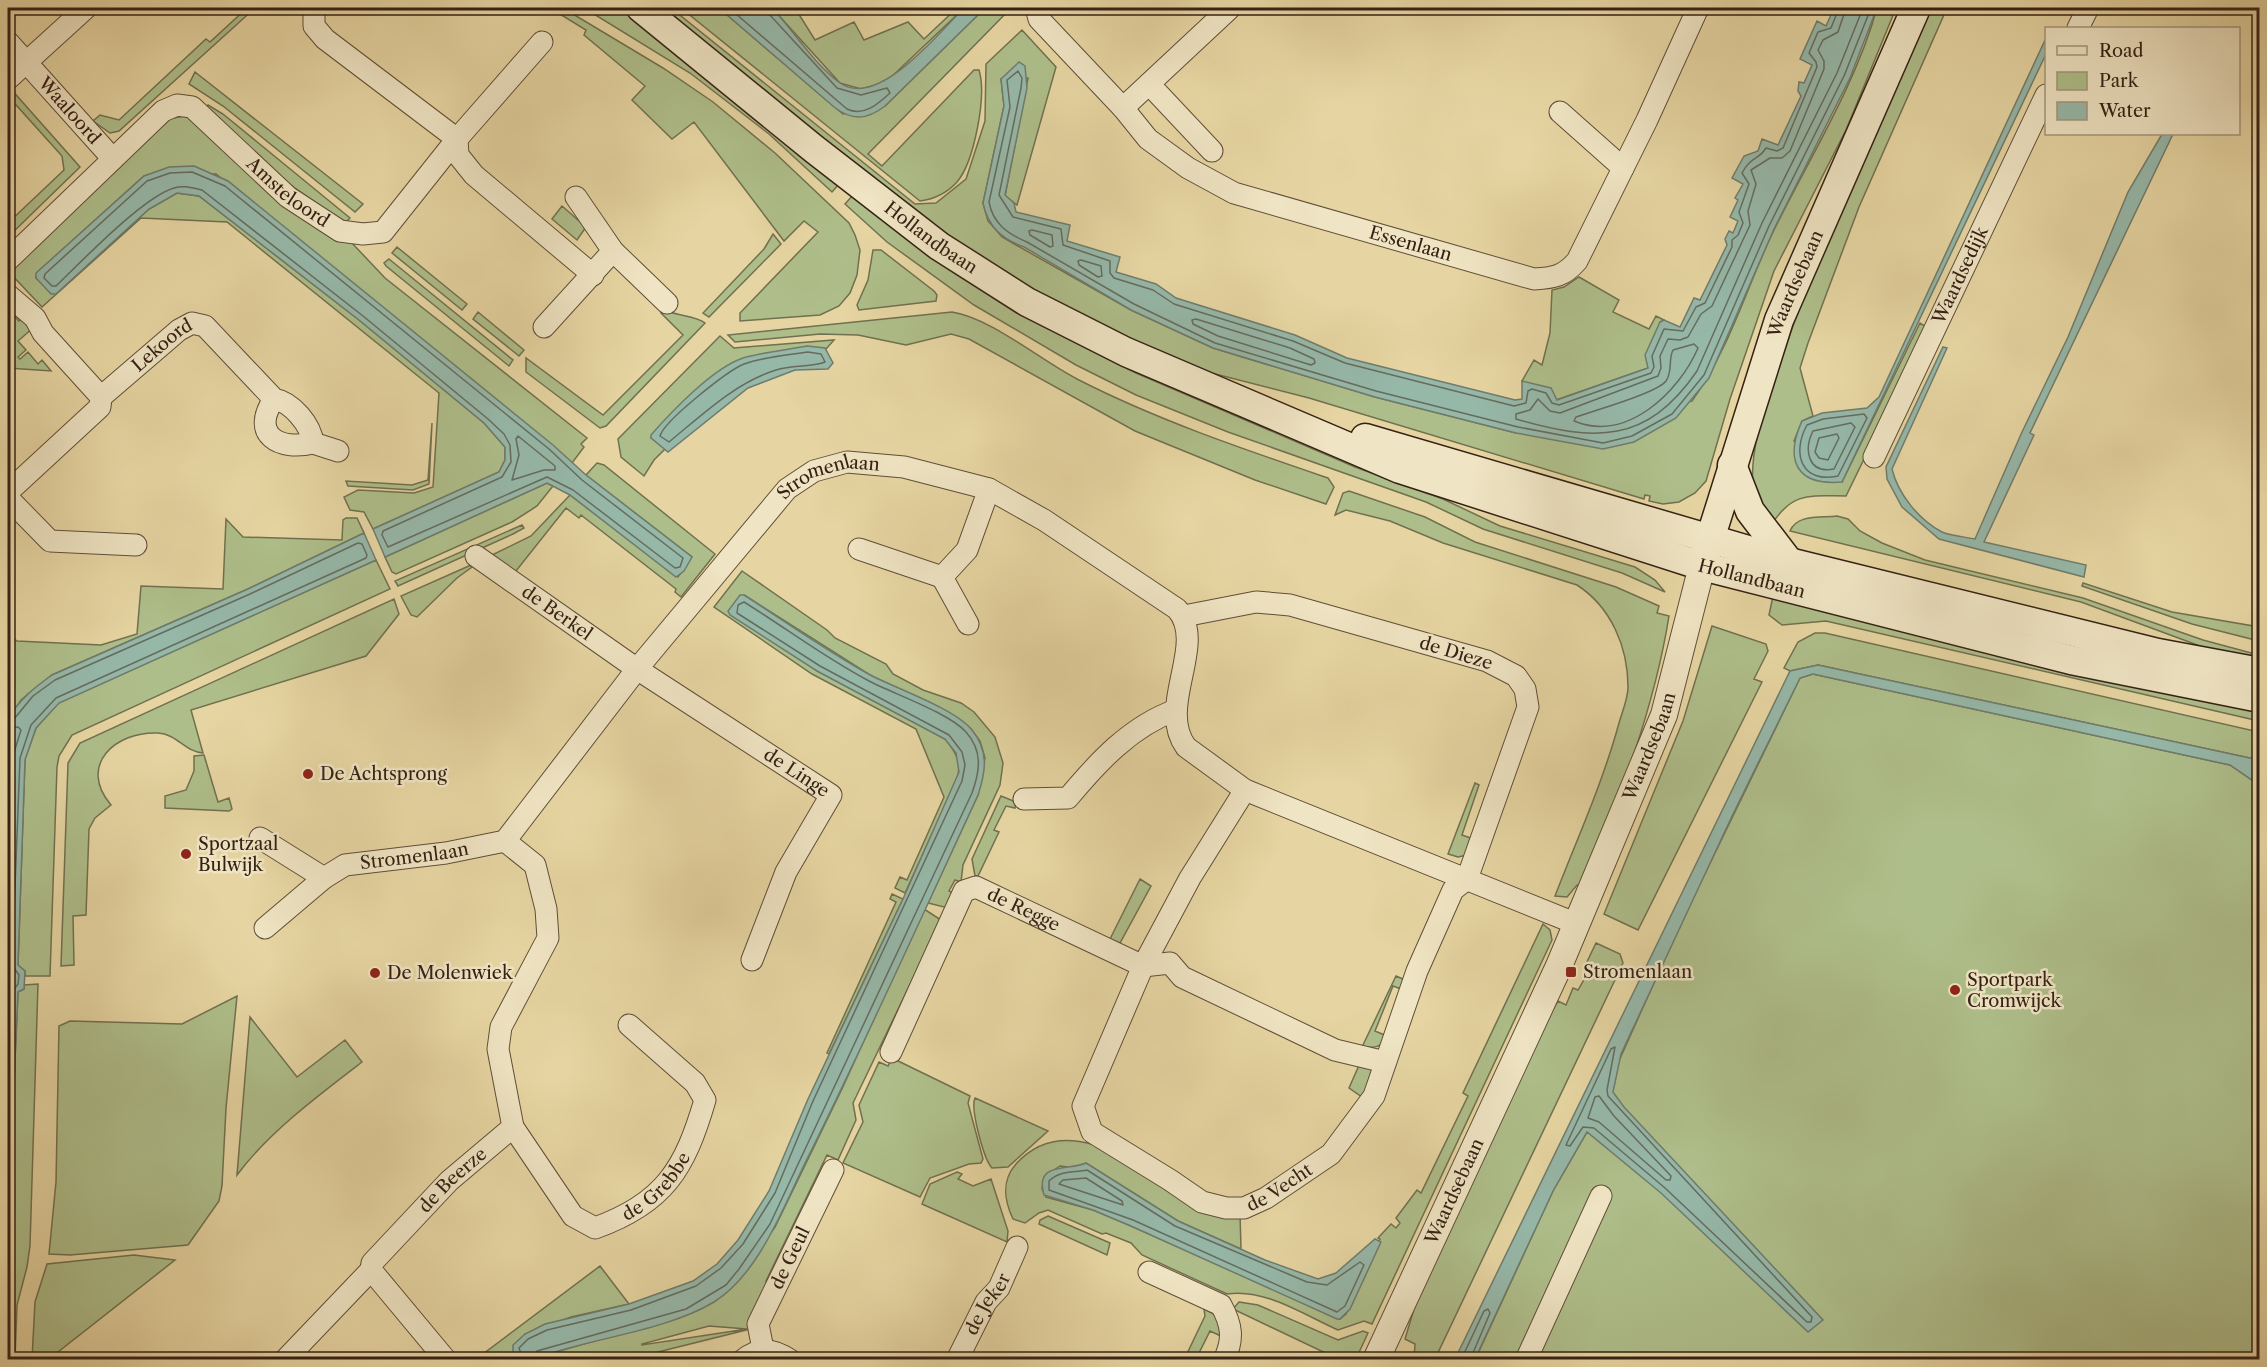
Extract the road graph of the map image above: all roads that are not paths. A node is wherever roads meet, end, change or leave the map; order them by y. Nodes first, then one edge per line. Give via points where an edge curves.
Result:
1 (86, 8) edge
2 (314, 8) edge
3 (641, 8) edge
4 (1036, 8) edge
5 (1698, 8) edge
6 (1907, 8) edge
7 (1916, 8) edge
8 (2088, 8) edge
9 (1229, 9) edge
10 (2078, 27) edge
11 (8, 42) edge
12 (542, 42) dead end
13 (26, 62) junction
14 (8, 79) edge
15 (1149, 84) junction
16 (2045, 97) edge
17 (1123, 108) junction
18 (1560, 112) dead end
19 (1868, 114) junction
20 (458, 139) junction
21 (1212, 151) dead end
22 (112, 159) junction
23 (1623, 168) junction
24 (576, 197) dead end
25 (613, 251) junction
26 (8, 260) edge
27 (593, 275) junction
28 (8, 295) edge
29 (667, 303) dead end
30 (544, 327) dead end
31 (101, 397) junction
32 (274, 399) junction
33 (1260, 408) junction
34 (313, 442) junction
35 (338, 451) dead end
36 (1874, 457) dead end
37 (1732, 465) junction
38 (989, 489) junction
39 (8, 492) edge
40 (8, 498) edge
41 (1710, 537) junction
42 (136, 545) dead end
43 (859, 549) dead end
44 (476, 556) dead end
45 (1789, 561) junction
46 (1702, 566) junction
47 (942, 577) junction
48 (1184, 616) junction
49 (968, 624) dead end
50 (637, 669) junction
51 (2259, 672) edge
52 (2259, 698) edge
53 (1176, 710) junction
54 (1245, 790) junction
55 (1024, 799) dead end
56 (260, 838) dead end
57 (505, 841) junction
58 (324, 878) junction
59 (1467, 879) junction
60 (1577, 924) junction
61 (265, 928) dead end
62 (752, 960) dead end
63 (1143, 966) junction
64 (629, 1025) dead end
65 (891, 1052) dead end
66 (1385, 1062) junction
67 (513, 1127) junction
68 (833, 1170) dead end
69 (1601, 1196) dead end
70 (1017, 1247) dead end
71 (371, 1270) junction
72 (1149, 1272) dead end
73 (763, 1349) junction
74 (285, 1359) edge
75 (446, 1359) edge
76 (743, 1359) edge
77 (790, 1359) edge
78 (957, 1359) edge
79 (1224, 1359) edge
80 (1376, 1359) edge
81 (1526, 1359) edge

1 - 13 street, Waaloord
2 - 20 street via 314,26 325,39
3 - 33 main road, Hollandbaan via 939,246 1027,302 1116,347
4 - 17 street, Essenlaan via 1039,19
5 - 23 street, Essenlaan
6 - 19 main road, Waardsebaan
7 - 19 main road, Waardsebaan
8 - 10 street
9 - 15 street
11 - 13 street, Waaloord
12 - 20 street, Amsteloord
13 - 14 street, Waaloord
13 - 22 street, Waaloord
15 - 17 street
15 - 21 street
16 - 36 street, Waardsedijk
17 - 23 street, Essenlaan via 1148,138 1188,168 1234,193 1534,279 1567,273 1577,261
18 - 23 street
19 - 37 main road, Waardsebaan via 1779,320
20 - 22 street, Amsteloord via 383,231 363,234 340,231 288,197 192,107 177,105 163,111
20 - 27 street via 458,155 474,175
22 - 26 street
24 - 25 street
25 - 27 street
25 - 29 street
27 - 30 street
28 - 31 street via 35,318 43,333
31 - 32 street, Lekoord via 192,323 205,326
31 - 39 street, Lekoord via 100,407
32 - 34 street, Lekoord via 285,401 312,431
32 - 34 street via 264,423 271,435 281,445 296,447
33 - 41 main road, Hollandbaan
33 - 46 main road, Hollandbaan via 1400,469
34 - 35 street
37 - 41 main road, Waardsebaan
37 - 45 main road via 1750,511
38 - 47 street via 967,550
38 - 48 street, Stromenlaan via 1044,520
38 - 50 street, Stromenlaan via 892,465 847,462 814,471 787,489
40 - 42 street via 51,541
41 - 45 main road, Hollandbaan
41 - 46 main road, Waardsebaan
43 - 47 street
44 - 50 street, de Berkel
45 - 51 main road, Hollandbaan via 2158,653
46 - 52 main road, Hollandbaan via 2072,660
46 - 60 street, Waardsebaan via 1664,715
47 - 49 street
48 - 53 street via 1188,633
48 - 59 street, de Dieze via 1256,602 1290,605 1487,661 1516,676 1525,689 1528,707
50 - 57 street, Stromenlaan
50 - 62 street, de Linge via 831,795 786,872
53 - 54 street via 1181,740 1186,747
53 - 55 street via 1153,718 1120,743 1068,798
54 - 59 street
54 - 63 street via 1190,878
56 - 58 street
57 - 58 street, Stromenlaan via 446,853 345,865
57 - 67 street via 535,865 546,909 548,938 501,1027 498,1049
58 - 61 street, Stromenlaan
59 - 60 street
59 - 66 street, de Vecht via 1453,890 1417,971
60 - 80 street, Waardsebaan
63 - 65 street, de Regge via 976,887 964,891
63 - 66 street via 1170,963 1182,977 1335,1050
63 - 66 street, de Vecht via 1083,1106 1092,1132 1202,1202 1244,1208 1331,1154 1374,1096
64 - 67 street, de Grebbe via 695,1083 705,1100 679,1169 651,1199 622,1218 595,1228 573,1216
67 - 71 street, de Beerze via 449,1181 372,1263
68 - 73 street, de Geul via 758,1324
69 - 81 street
70 - 78 street, de Jeker via 999,1288 986,1302
71 - 74 street, de Beerze
71 - 75 street
72 - 79 street via 1221,1305 1232,1344
73 - 76 street
73 - 77 street

